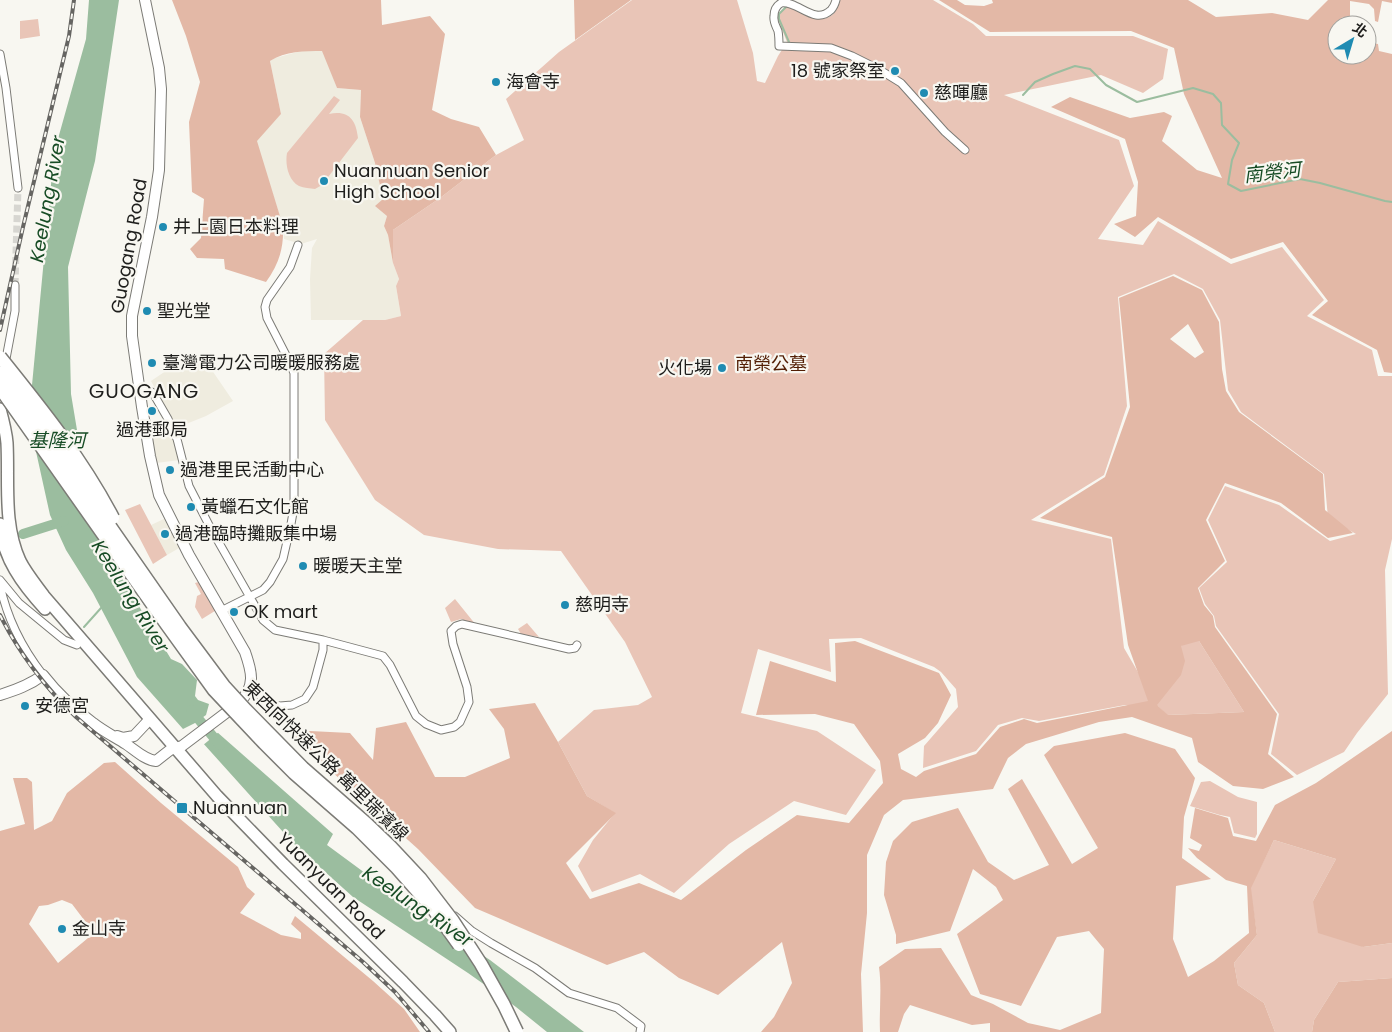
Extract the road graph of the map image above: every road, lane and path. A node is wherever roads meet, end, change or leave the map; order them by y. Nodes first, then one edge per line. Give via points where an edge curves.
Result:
1 (145, 0) edge
2 (836, 0) edge
3 (0, 54) edge
4 (965, 150) dead end
5 (18, 188) tunnel mouth
6 (298, 245) dead end
7 (16, 285) tunnel mouth
8 (0, 357) edge
9 (0, 373) edge
10 (139, 386) junction
11 (0, 387) edge
12 (0, 409) edge
13 (0, 524) edge
14 (116, 525) dead end
15 (0, 580) edge
16 (0, 585) edge
17 (250, 596) junction
18 (221, 611) junction
19 (67, 629) junction
20 (324, 640) junction
21 (77, 645) junction
22 (577, 645) dead end
23 (43, 675) junction
24 (250, 688) junction
25 (0, 695) edge
26 (234, 707) junction
27 (148, 721) junction
28 (111, 734) junction
29 (176, 748) junction
30 (433, 1016) junction
31 (641, 1029) edge
32 (442, 1032) edge
33 (450, 1032) edge
34 (508, 1032) edge
35 (517, 1032) edge
36 (649, 1032) edge

1 - 10 street, Guogang Road via 161,89 159,170 132,316
2 - 4 street via 833,8 820,14 794,2 779,5 773,19 779,33 779,46 831,48 880,70 900,83
3 - 5 street
6 - 17 street via 290,267 265,307 294,373 294,507 283,559 277,572 263,590
7 - 11 street via 15,311
8 - 14 highway, bridge via 82,466
9 - 35 highway, 東西向快速公路 萬里瑞濱線, bridge via 224,686 303,768 367,824 420,878 481,964
10 - 17 street via 153,392 168,418 177,438 189,486
10 - 18 street, Guogang Road via 159,495
11 - 34 highway, 東西向快速公路 萬里瑞濱線, bridge via 214,690 294,773 357,828 416,888 472,965
12 - 19 main road via 7,443 7,510 13,541 25,569
13 - 19 main road via 14,570 36,600
15 - 21 street, Yuanyuan Road via 19,603 64,640
16 - 23 street via 9,617 30,658
17 - 18 street
17 - 20 street via 263,620 275,630
18 - 24 street, Guogang Road via 245,652 252,682
19 - 21 main road, Yuanyuan Road
19 - 27 main road, Yuanyuan Road
20 - 22 street via 383,656 416,716 441,730 460,722 468,702 453,644 451,631 456,626 462,624 569,649
20 - 24 street via 313,687 306,699 280,706
21 - 27 main road, Yuanyuan Road
23 - 25 street via 31,684
23 - 28 street via 79,713
24 - 26 street via 246,697
26 - 29 street
26 - 31 street via 472,931 535,968 569,994 617,1008
27 - 28 street via 134,736 123,738
27 - 29 main road, Yuanyuan Road
28 - 29 street via 153,761
29 - 30 main road, Yuanyuan Road via 219,807
30 - 32 main road, Yuanyuan Road
30 - 33 main road, Yuanyuan Road
31 - 36 street

